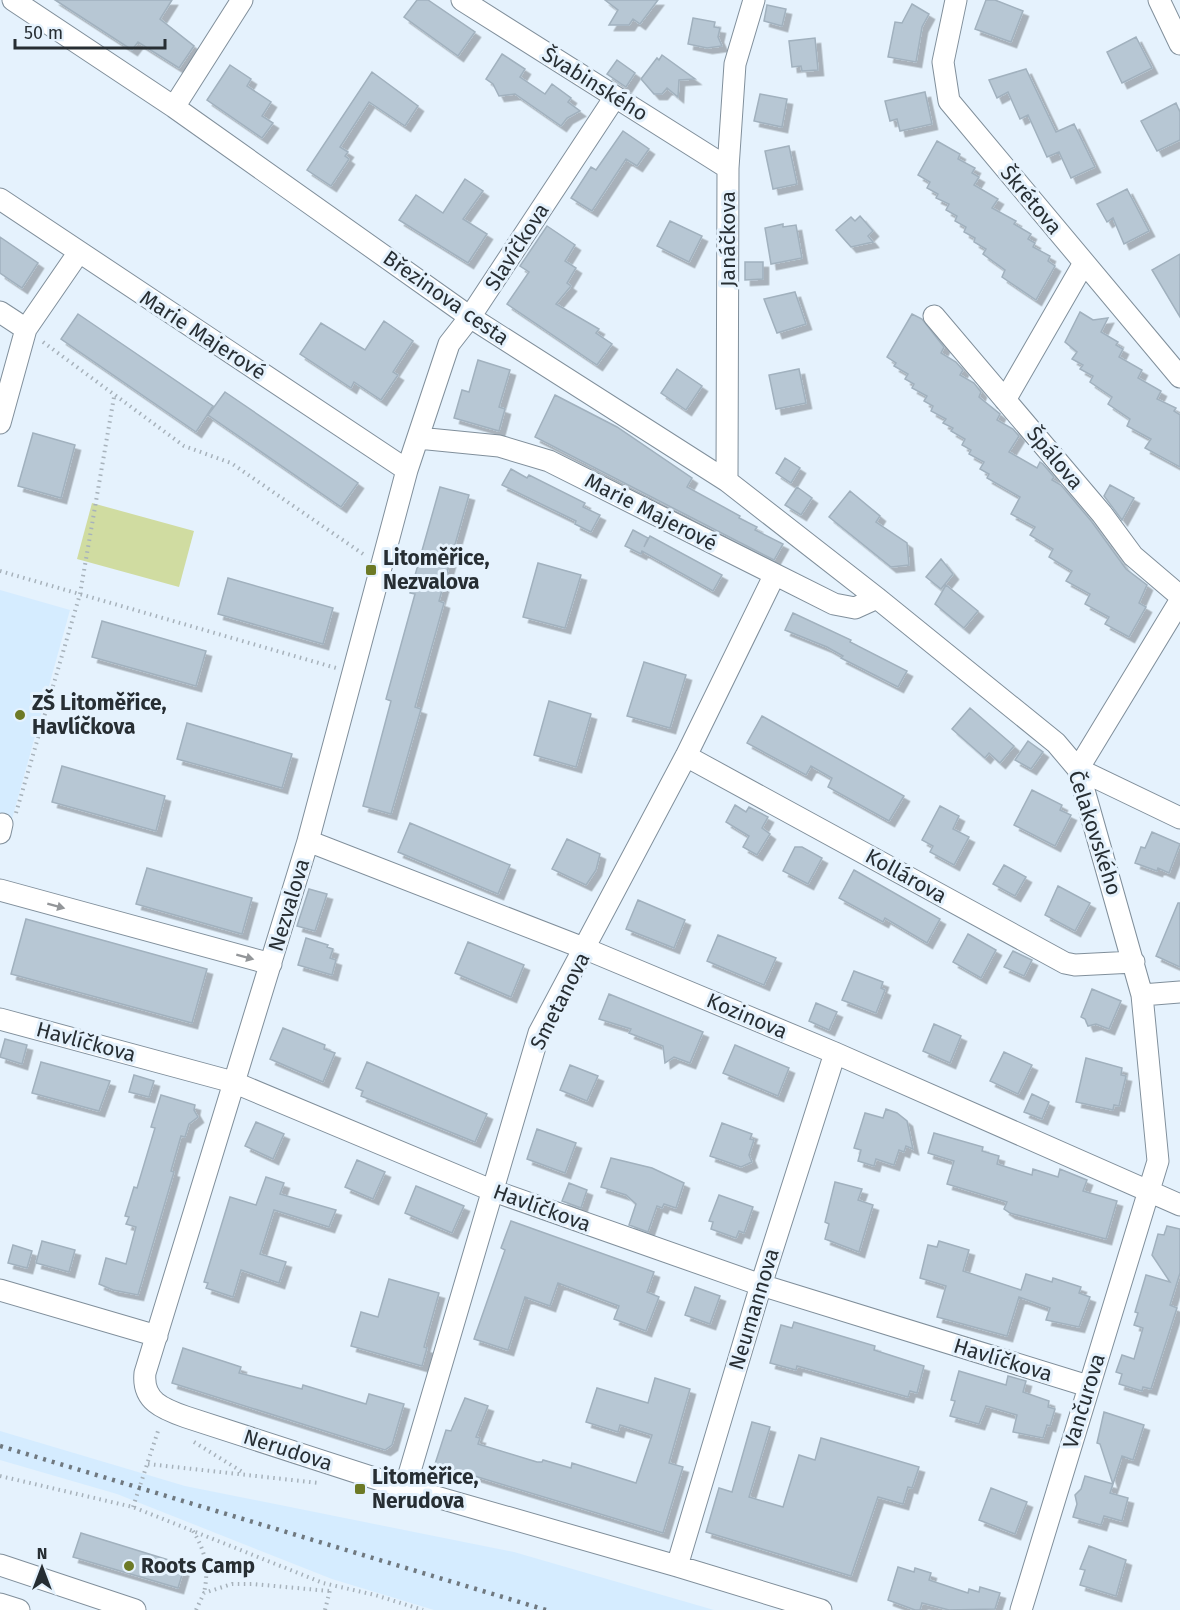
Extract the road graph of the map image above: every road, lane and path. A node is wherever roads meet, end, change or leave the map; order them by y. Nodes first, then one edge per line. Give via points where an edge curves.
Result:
1 (13, 0) edge
2 (242, 0) edge
3 (462, 0) edge
4 (754, 0) edge
5 (956, 0) edge
6 (1159, 0) edge
7 (1180, 44) edge
8 (615, 97) junction
9 (174, 106) junction
10 (728, 168) junction
11 (0, 199) edge
12 (79, 252) junction
13 (1084, 262) junction
14 (0, 312) edge
15 (934, 316) dead end
16 (470, 317) junction
17 (26, 329) junction
18 (1180, 377) edge
19 (114, 397) junction
20 (1005, 400) junction
21 (0, 423) edge
22 (418, 438) junction
23 (407, 470) junction
24 (727, 481) junction
25 (382, 567) junction
26 (0, 571) edge
27 (774, 576) junction
28 (80, 594) junction
29 (1180, 596) edge
30 (877, 598) junction
31 (1180, 601) edge
32 (354, 674) junction
33 (686, 756) junction
34 (1078, 769) junction
35 (1180, 818) edge
36 (1, 828) edge
37 (308, 841) junction
38 (0, 891) edge
39 (586, 949) junction
40 (1134, 962) junction
41 (271, 964) junction
42 (1180, 992) edge
43 (1142, 995) junction
44 (0, 1019) edge
45 (835, 1053) junction
46 (233, 1082) junction
47 (491, 1190) junction
48 (1148, 1193) junction
49 (1180, 1205) edge
50 (761, 1285) junction
51 (0, 1290) edge
52 (157, 1336) junction
53 (1088, 1386) junction
54 (170, 1431) dead end
55 (203, 1441) dead end
56 (148, 1464) junction
57 (247, 1475) junction
58 (0, 1476) edge
59 (315, 1476) dead end
60 (405, 1488) junction
61 (133, 1507) junction
62 (194, 1532) junction
63 (0, 1564) edge
64 (677, 1566) junction
65 (331, 1585) junction
66 (329, 1591) junction
67 (204, 1593) junction
68 (0, 1604) edge
69 (94, 1604) edge
70 (18, 1610) edge
71 (135, 1610) edge
72 (196, 1610) edge
73 (325, 1610) edge
74 (423, 1610) edge
75 (821, 1610) edge
76 (1021, 1610) edge

1 - 9 street, Březinova cesta
2 - 9 street
3 - 8 street, Švabinského
4 - 10 street, Janáčkova via 735,64
5 - 13 street, Škrétova via 943,62 949,102
6 - 7 street
8 - 10 street, Švabinského
8 - 16 street, Slavíčkova
9 - 16 street, Březinova cesta
10 - 24 street, Janáčkova
11 - 12 street, Marie Majerové
12 - 17 street
12 - 23 street, Marie Majerové
13 - 18 street, Škrétova
13 - 20 street
14 - 17 street
15 - 20 street, Špálova
16 - 22 street, Slavíčkova via 448,344
16 - 24 street, Březinova cesta
17 - 19 path
17 - 21 street
19 - 25 path via 184,446 231,463
19 - 28 path
20 - 29 street, Špálova via 1133,556
22 - 23 street, Slavíčkova
22 - 27 street, Marie Majerové via 523,451 579,475
23 - 25 street, Nezvalova
24 - 30 street, Březinova cesta
25 - 32 street, Nezvalova
26 - 28 path
27 - 30 street via 846,608
27 - 33 street, Smetanova
28 - 32 path
28 - 36 path via 12,827
30 - 34 street, Čelakovského via 1056,743
31 - 34 street
32 - 37 street, Nezvalova
33 - 39 street, Smetanova
33 - 40 street, Kollárova via 1065,963
34 - 35 street
34 - 40 street, Čelakovského
37 - 39 street, Kozinova
37 - 41 street, Nezvalova
38 -> 41 street
39 - 45 street, Kozinova
39 - 47 street, Smetanova via 539,1033
40 - 43 street, Čelakovského
41 - 46 street, Nezvalova
42 - 43 street
43 - 48 street, Čelakovského via 1158,1161
44 - 46 street, Havlíčkova
45 - 48 street, Kozinova
45 - 50 street, Neumannova
46 - 47 street, Havlíčkova
46 - 52 street, Nezvalova
47 - 50 street, Havlíčkova
47 - 60 street, Smetanova
48 - 49 street, Kozinova
48 - 53 street, Vančurova
50 - 53 street, Havlíčkova
50 - 64 street, Neumannova
51 - 52 street
52 - 60 street, Nerudova via 144,1386 149,1398 164,1409
53 - 76 street, Vančurova
54 - 56 path via 159,1428
55 - 57 path via 191,1438
56 - 57 path
56 - 61 path
57 - 59 path via 326,1481
58 - 61 path
60 - 64 street, Nerudova
61 - 62 path
62 - 65 path
62 - 67 path via 206,1557
63 - 69 street
64 - 75 street, Nerudova
65 - 66 path
65 - 74 path
66 - 67 path via 232,1584
66 - 73 path
67 - 72 path
68 - 70 street
69 - 71 street

